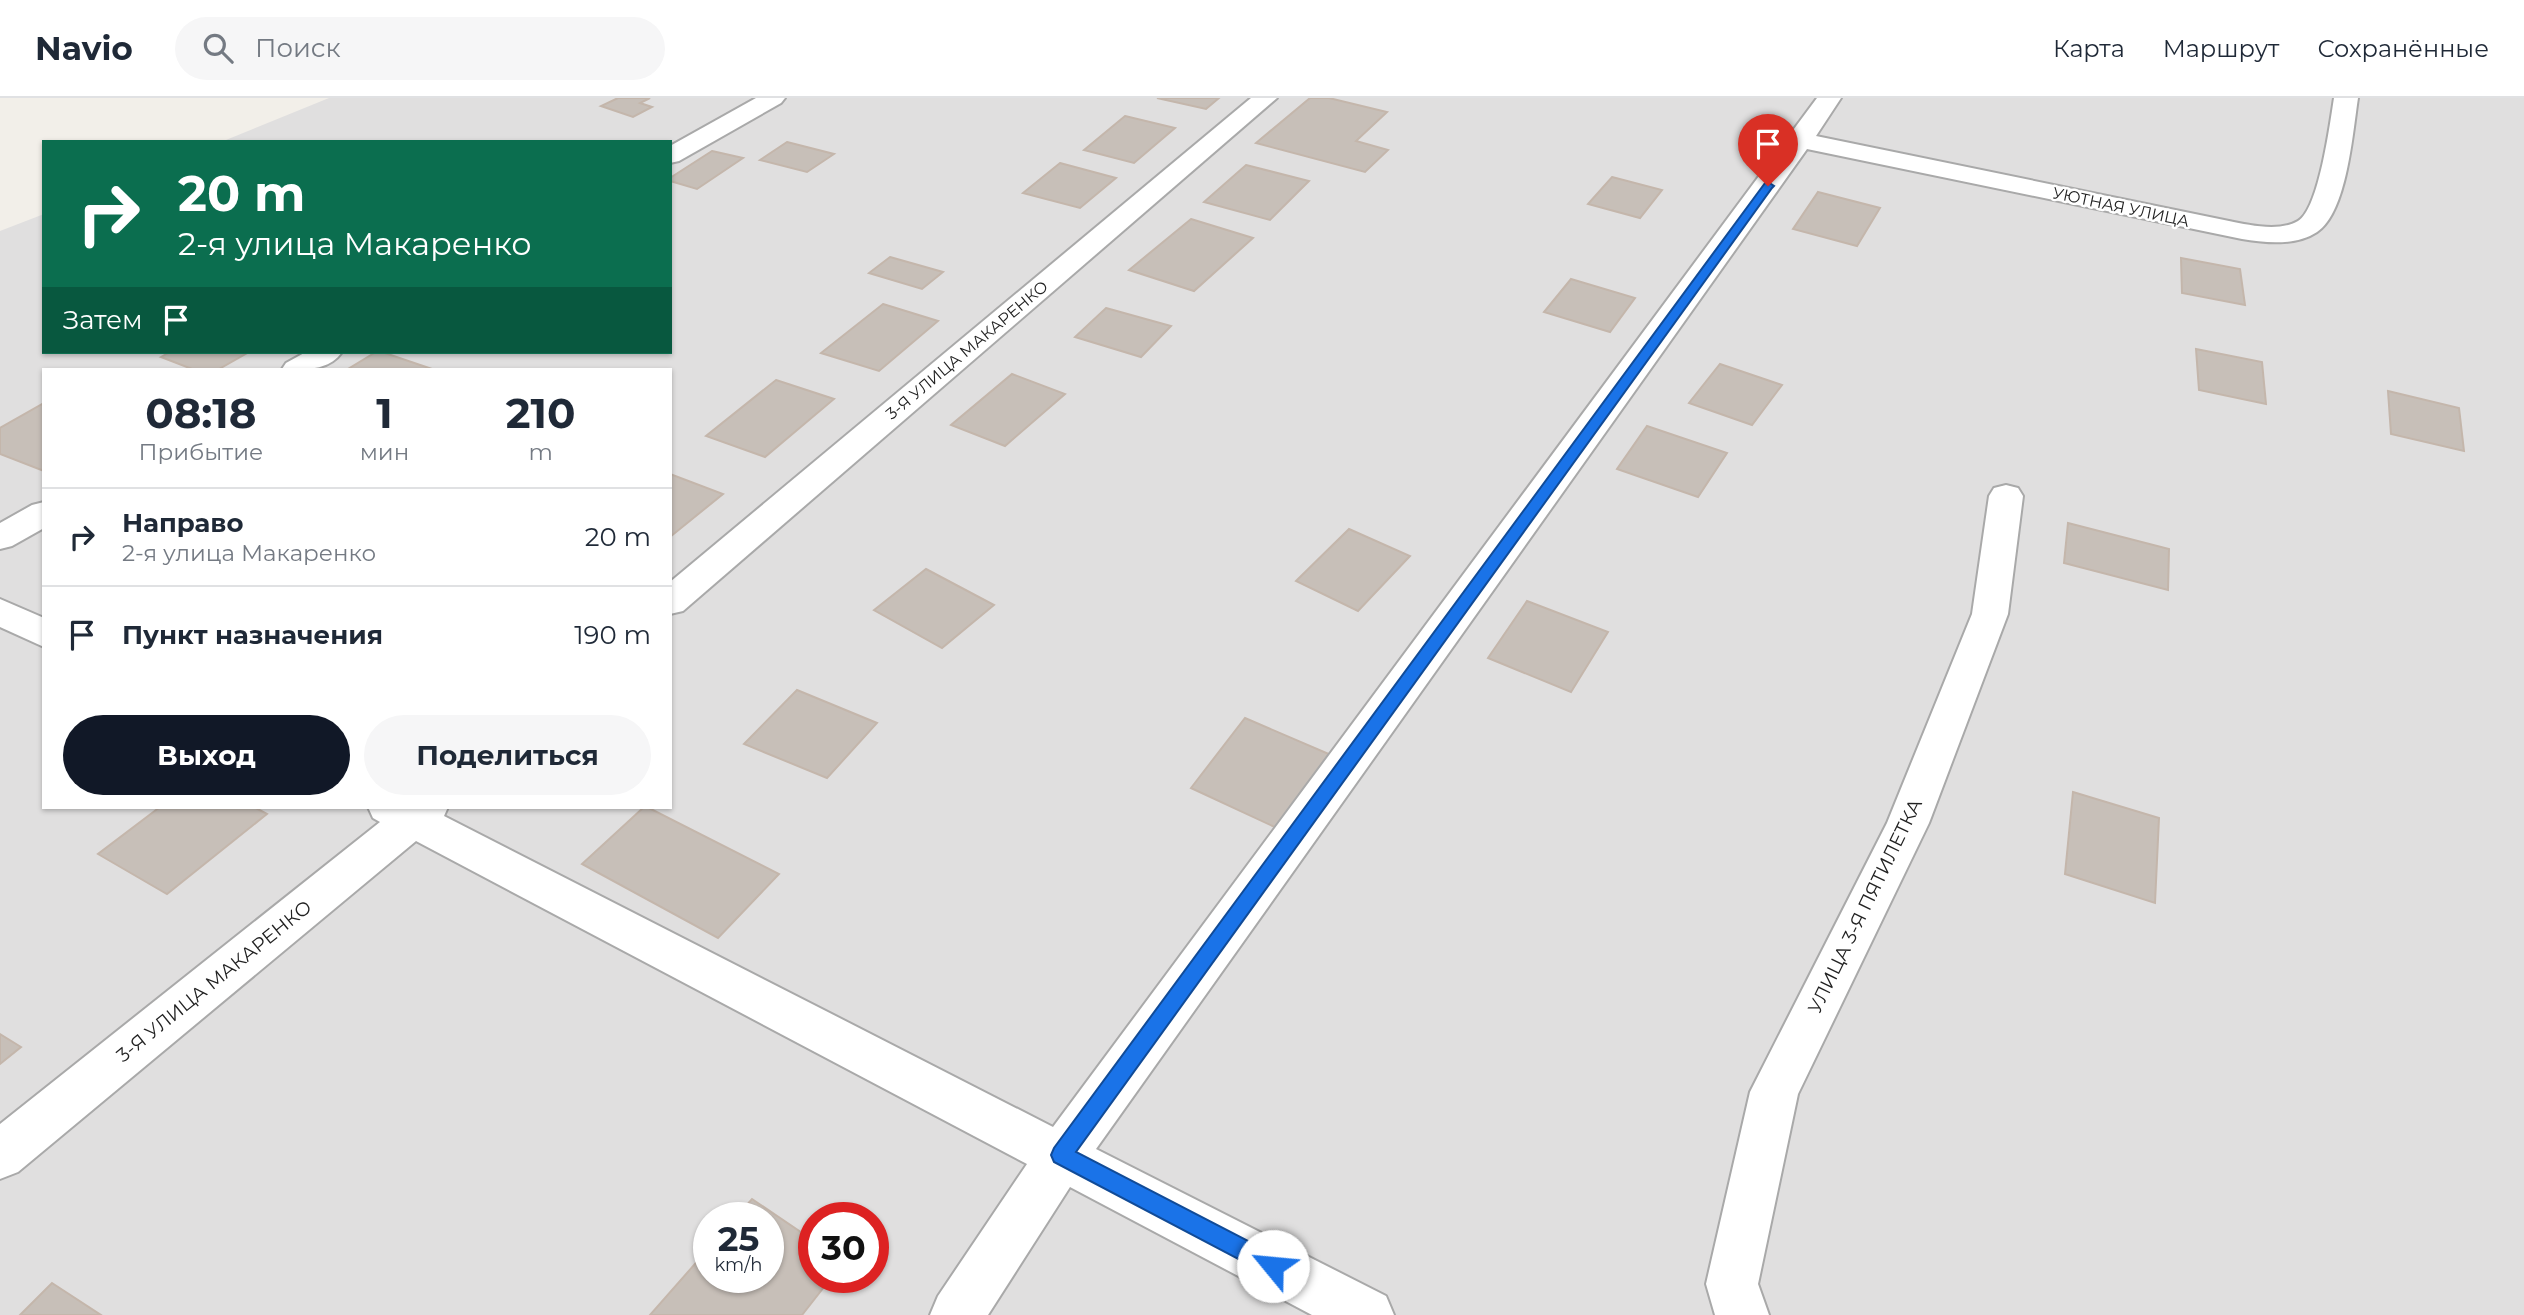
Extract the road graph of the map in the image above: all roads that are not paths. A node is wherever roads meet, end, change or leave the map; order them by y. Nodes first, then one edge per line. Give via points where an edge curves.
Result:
1 (773, 98) edge
2 (1265, 98) edge
3 (1829, 98) edge
4 (2346, 98) edge
5 (1801, 140) junction
6 (672, 155) edge
7 (323, 354) edge
8 (299, 368) edge
9 (2006, 496) dead end
10 (42, 514) edge
11 (0, 538) edge
12 (672, 600) edge
13 (0, 612) edge
14 (42, 633) edge
15 (410, 811) edge
16 (0, 1155) edge
17 (1062, 1155) junction
18 (957, 1315) edge
19 (1367, 1315) edge
20 (1742, 1315) edge

1 - 6 street
2 - 12 street, 3-Я УЛИЦА МАКАРЕНКО
3 - 5 street
4 - 5 street, УЮТНАЯ УЛИЦА via 2322,210 2311,225 2283,233 2252,233
5 - 17 street
7 - 8 street
9 - 20 street, УЛИЦА 3-Я ПЯТИЛЕТКА via 1990,614 1908,823 1774,1092 1732,1284
10 - 11 street
13 - 14 street
15 - 16 street, 3-Я УЛИЦА МАКАРЕНКО
15 - 17 street
17 - 18 street
17 - 19 street

